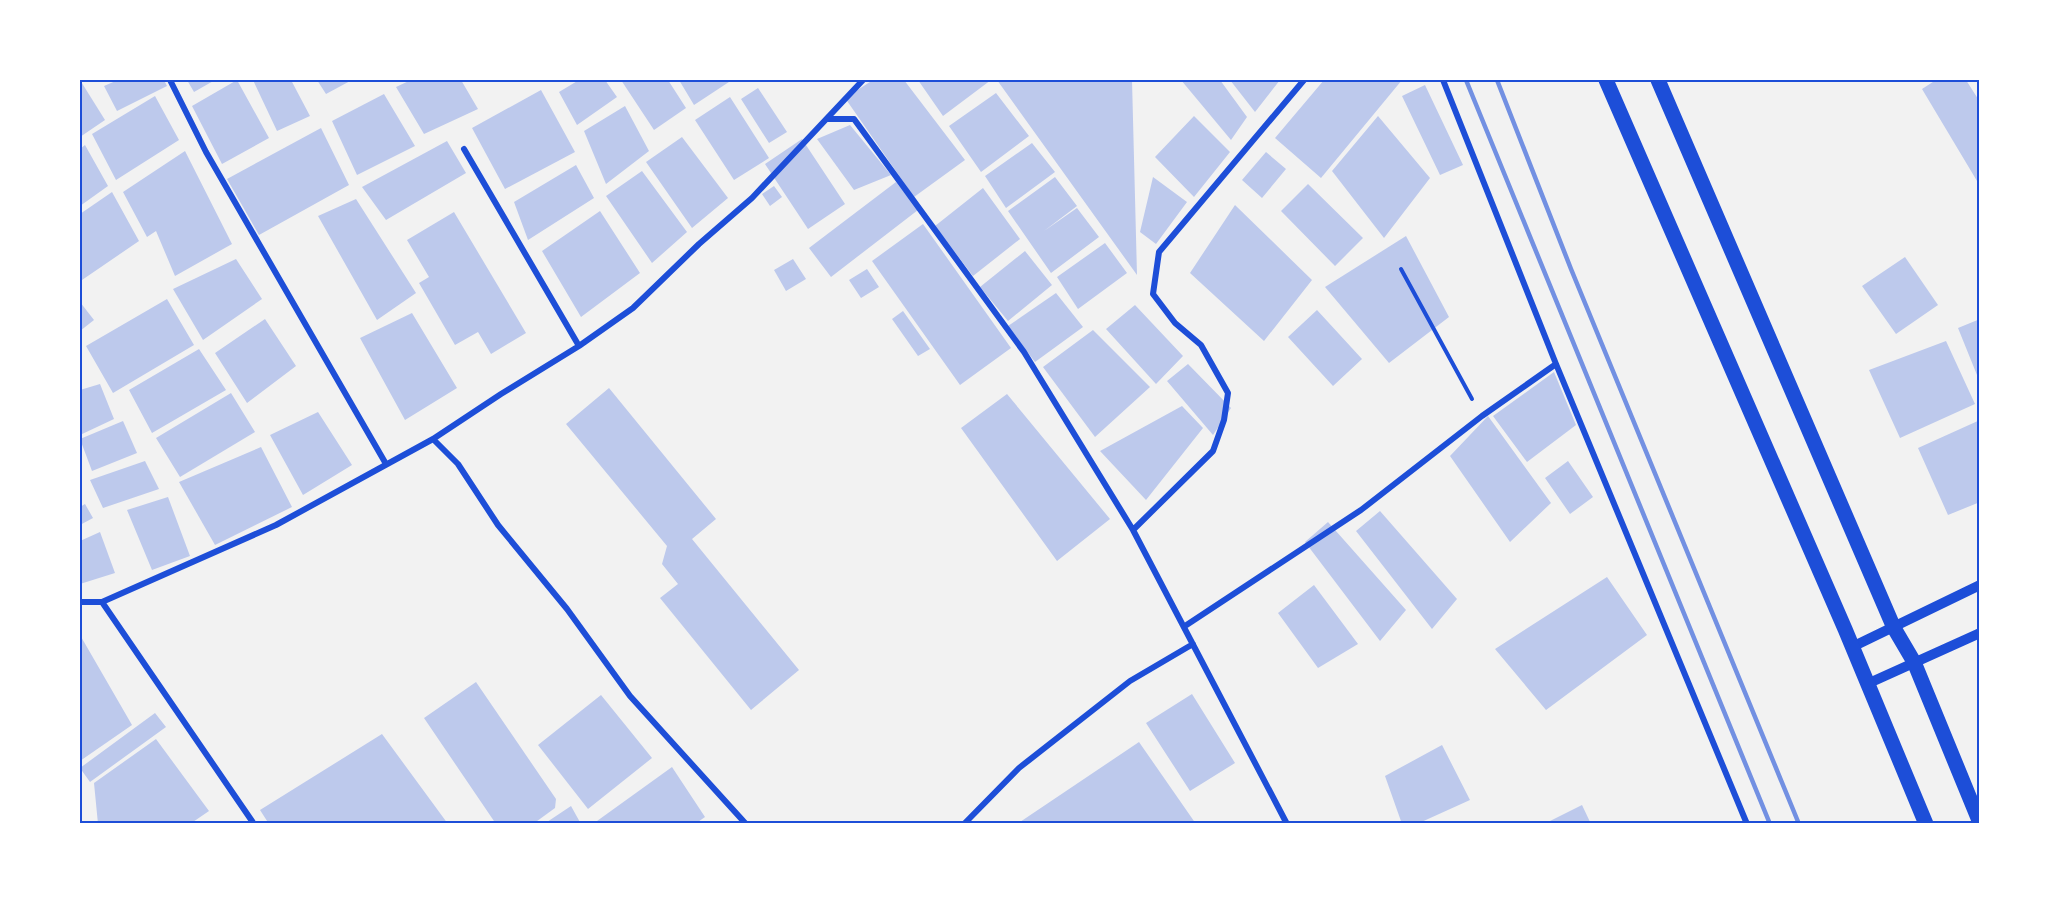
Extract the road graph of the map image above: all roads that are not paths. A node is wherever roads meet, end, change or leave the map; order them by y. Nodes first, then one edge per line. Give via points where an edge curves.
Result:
1 (170, 80) edge
2 (863, 80) edge
3 (1304, 80) edge
4 (1443, 80) edge
5 (1606, 80) edge
6 (1658, 80) edge
7 (826, 119) junction
8 (464, 149) dead end
9 (579, 346) junction
10 (1556, 364) junction
11 (433, 439) junction
12 (386, 464) junction
13 (1133, 530) junction
14 (1980, 585) edge
15 (80, 602) edge
16 (102, 602) junction
17 (1185, 626) junction
18 (1894, 628) junction
19 (1980, 633) edge
20 (1193, 644) junction
21 (1851, 647) junction
22 (1914, 662) junction
23 (1867, 684) junction
24 (1980, 823) edge
25 (254, 824) edge
26 (746, 824) edge
27 (964, 824) edge
28 (1287, 824) edge
29 (1747, 824) edge
30 (1926, 824) edge

1 - 12 street via 206,152
2 - 7 street
3 - 13 street via 1159,252 1153,294 1175,323 1201,345 1228,393 1213,451
4 - 10 street
5 - 21 main road
6 - 18 main road
7 - 9 street via 752,198 633,308
7 - 13 street via 854,119 1023,352
8 - 9 street
9 - 11 street
10 - 17 street via 1361,510
10 - 29 street
11 - 12 street
11 - 26 street via 458,464 498,525 567,609 630,696
12 - 16 street via 276,525
13 - 17 street
14 - 18 street
15 - 16 street
16 - 25 street
17 - 20 street
18 - 21 street
18 - 22 main road
19 - 22 street
20 - 27 street via 1130,681 1019,768
20 - 28 street
21 - 23 main road
22 - 23 street
22 - 24 main road
23 - 30 main road

